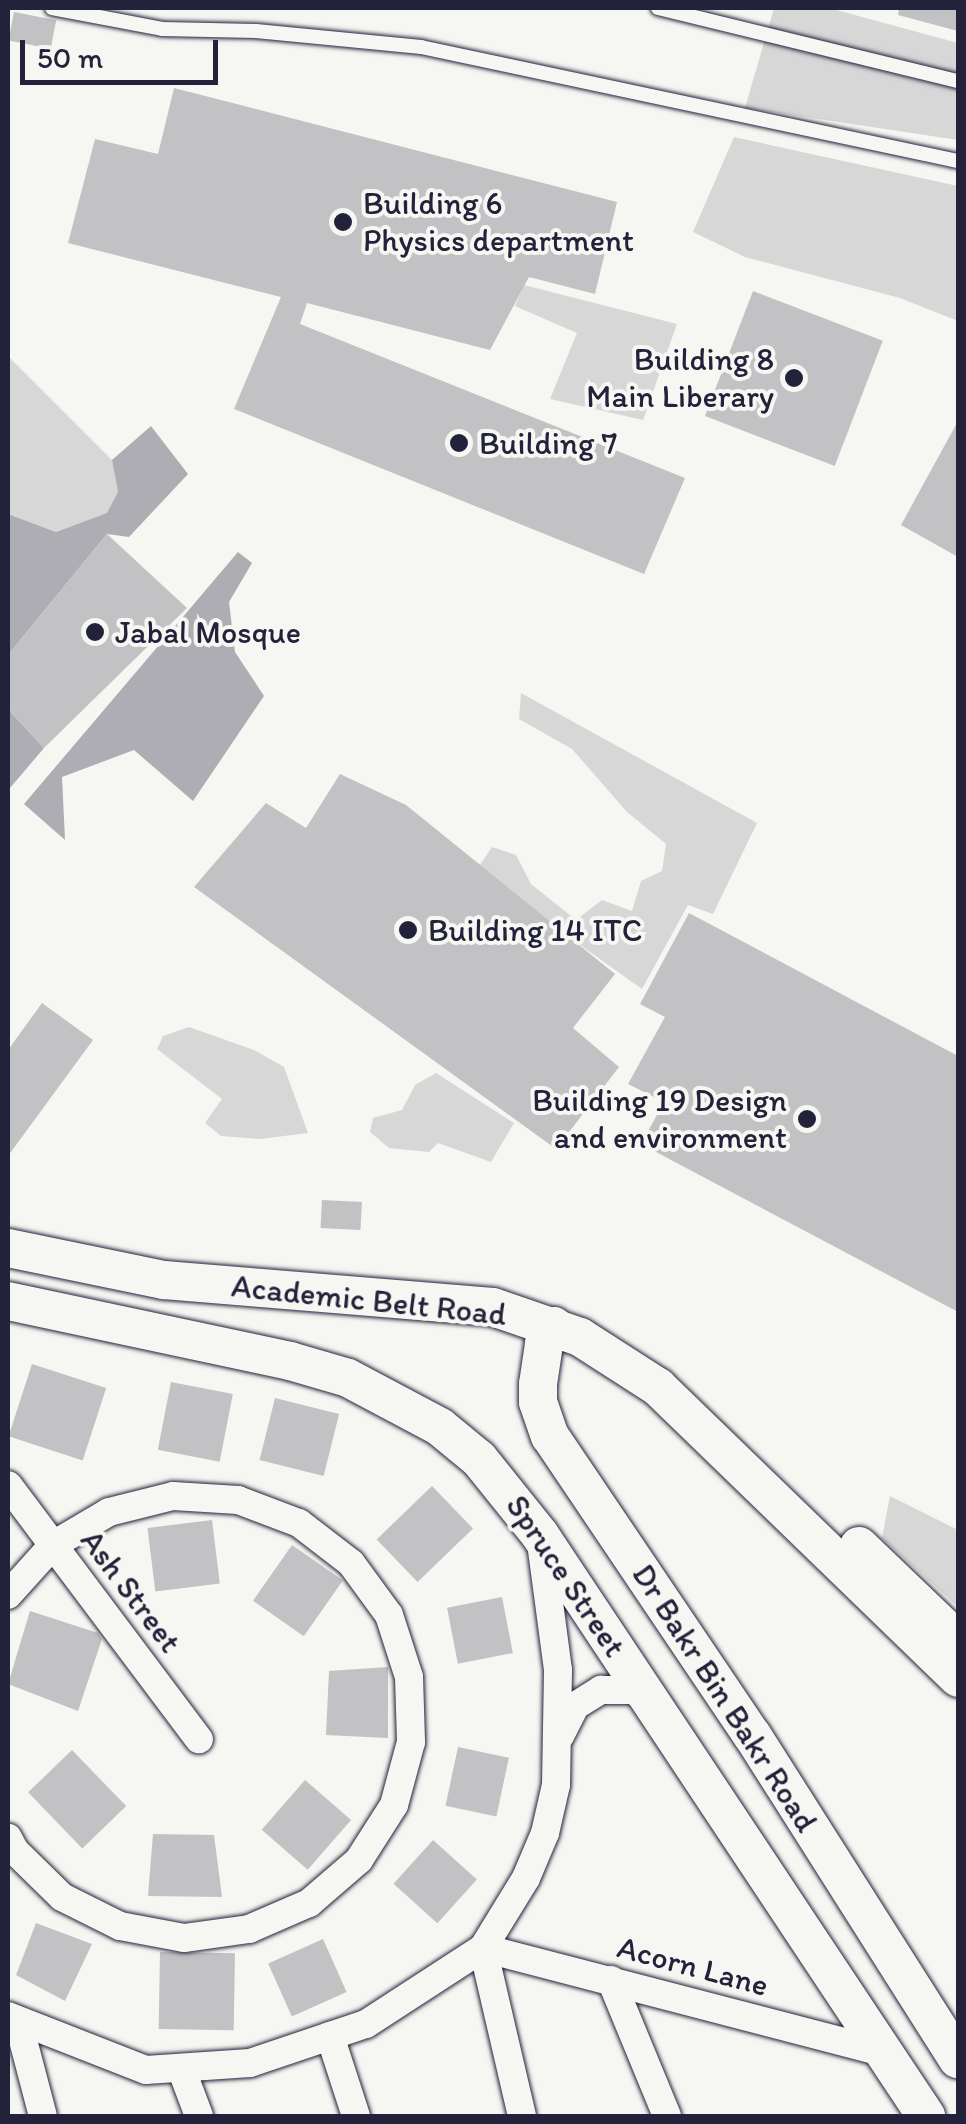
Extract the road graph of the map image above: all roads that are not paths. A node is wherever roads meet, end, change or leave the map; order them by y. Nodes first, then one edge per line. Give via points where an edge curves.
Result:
1 (52, 8) edge
2 (658, 8) edge
3 (958, 80) edge
4 (958, 161) edge
5 (8, 1227) edge
6 (8, 1248) edge
7 (8, 1302) edge
8 (554, 1326) junction
9 (8, 1485) edge
10 (540, 1534) junction
11 (52, 1545) junction
12 (8, 1595) edge
13 (958, 1641) edge
14 (958, 1678) edge
15 (652, 1703) junction
16 (559, 1737) junction
17 (199, 1739) dead end
18 (8, 1838) edge
19 (483, 1948) junction
20 (611, 1980) junction
21 (12, 2018) edge
22 (330, 2036) junction
23 (885, 2053) junction
24 (958, 2058) edge
25 (181, 2068) junction
26 (43, 2116) edge
27 (200, 2116) edge
28 (356, 2116) edge
29 (522, 2116) edge
30 (667, 2116) edge
31 (926, 2116) edge

1 - 4 lane via 162,29 421,47
2 - 3 lane
5 - 13 street, Academic Belt Road via 140,1255 478,1285 593,1320 666,1362
6 - 8 street, Academic Belt Road via 164,1280 493,1307
7 - 10 street, Spruce Street via 348,1378 440,1426 479,1459
8 - 14 street, Academic Belt Road via 658,1387
8 - 24 street, Dr Bakr Bin Bakr Road via 538,1384 550,1436
9 - 11 street, Ash Street
10 - 15 street, Spruce Street
10 - 16 street via 558,1670
11 - 12 street
11 - 17 street, Ash Street
11 - 18 street via 109,1512 173,1496 238,1500 299,1523 350,1562 389,1616 409,1678 411,1742 394,1806 359,1860 309,1903 249,1930 184,1938 120,1926 62,1897
15 - 16 street via 633,1690 600,1690 575,1706
15 - 23 street, Spruce Street
16 - 19 street via 545,1833
19 - 20 street, Acorn Lane
19 - 22 street via 366,2024
19 - 29 street
20 - 23 street, Acorn Lane
20 - 30 street
21 - 25 street via 146,2070
21 - 26 street
22 - 25 street via 250,2063
22 - 28 street
23 - 31 street, Spruce Street
25 - 27 street

